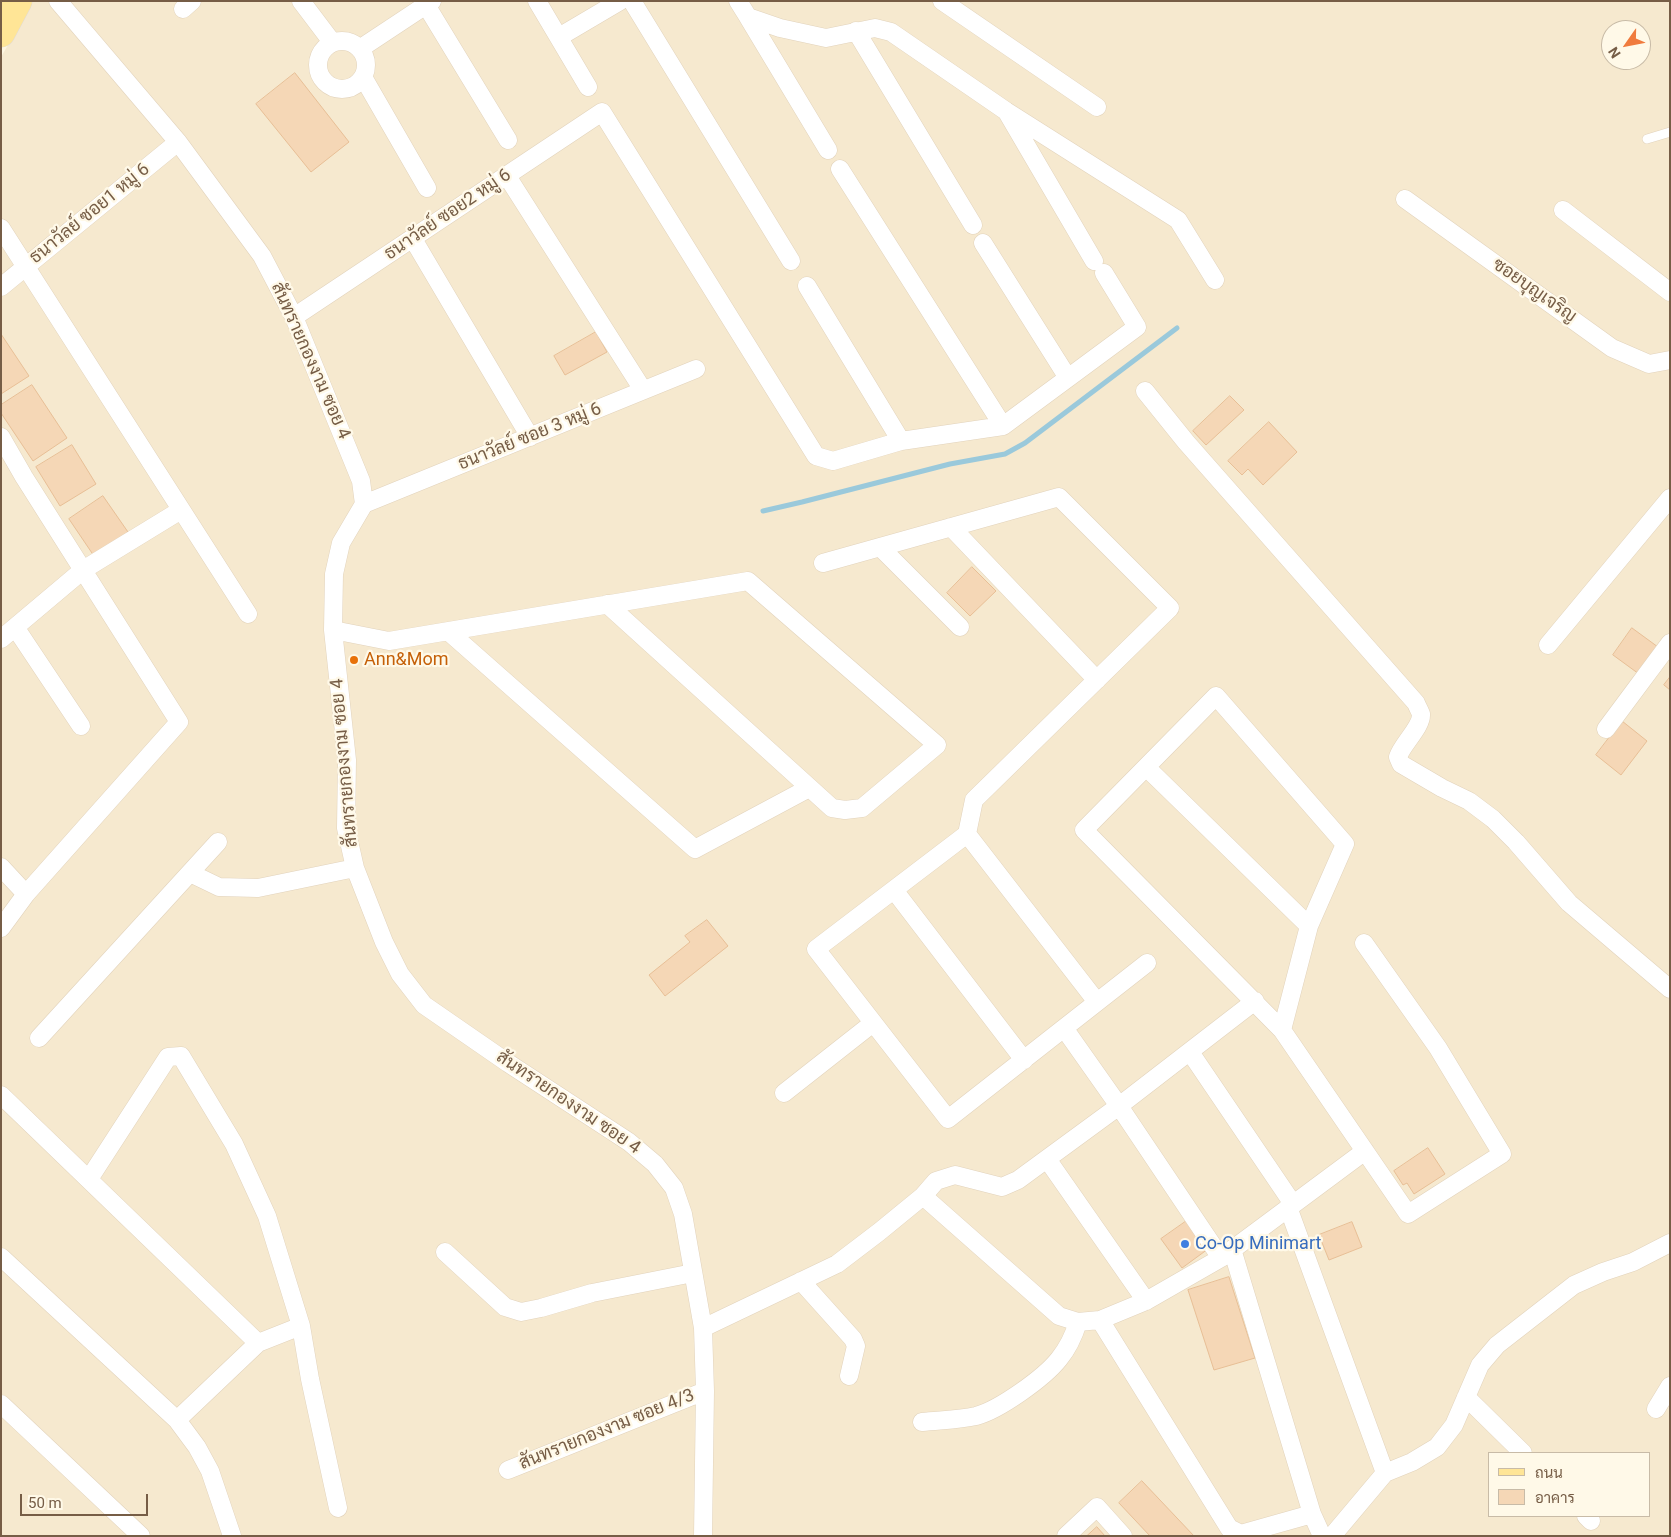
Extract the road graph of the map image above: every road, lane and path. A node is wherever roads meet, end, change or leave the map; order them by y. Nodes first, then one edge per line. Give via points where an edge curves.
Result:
1 (18, 1) edge
2 (58, 1) edge
3 (301, 1) edge
4 (537, 1) edge
5 (620, 1) edge
6 (632, 1) edge
7 (738, 1) edge
8 (942, 1) edge
9 (429, 3) edge
10 (748, 17) junction
11 (856, 31) junction
12 (1, 33) edge
13 (559, 37) junction
14 (332, 42) junction
15 (361, 48) junction
16 (364, 77) junction
17 (588, 87) dead end
18 (1097, 107) dead end
19 (1006, 111) junction
20 (1670, 132) edge
21 (1647, 139) dead end
22 (508, 140) dead end
23 (178, 142) junction
24 (828, 150) dead end
25 (840, 169) dead end
26 (507, 176) junction
27 (427, 188) dead end
28 (1405, 198) dead end
29 (1563, 210) dead end
30 (973, 225) dead end
31 (1, 228) edge
32 (413, 239) junction
33 (983, 243) dead end
34 (791, 261) dead end
35 (26, 267) junction
36 (1215, 280) dead end
37 (807, 286) dead end
38 (1, 287) edge
39 (1670, 292) edge
40 (294, 317) junction
41 (1670, 360) edge
42 (696, 369) dead end
43 (1068, 378) junction
44 (643, 390) junction
45 (1145, 391) dead end
46 (1003, 426) junction
47 (530, 436) junction
48 (1, 437) edge
49 (900, 442) junction
50 (1670, 498) edge
51 (364, 504) junction
52 (182, 510) junction
53 (951, 527) junction
54 (880, 547) junction
55 (823, 563) dead end
56 (83, 570) junction
57 (607, 604) junction
58 (248, 614) dead end
59 (15, 627) junction
60 (960, 627) dead end
61 (333, 630) junction
62 (449, 632) junction
63 (1, 639) edge
64 (1670, 643) edge
65 (1548, 645) dead end
66 (1097, 680) junction
67 (81, 726) dead end
68 (1606, 729) dead end
69 (1146, 767) junction
70 (809, 788) junction
71 (967, 834) junction
72 (218, 842) dead end
73 (1, 867) edge
74 (355, 868) junction
75 (190, 872) junction
76 (894, 890) junction
77 (26, 894) junction
78 (1309, 926) junction
79 (1, 928) edge
80 (1364, 943) dead end
81 (1147, 962) dead end
82 (1670, 989) edge
83 (1097, 1002) junction
84 (1255, 1002) junction
85 (873, 1023) junction
86 (1064, 1028) junction
87 (1282, 1030) junction
88 (39, 1038) dead end
89 (1190, 1052) junction
90 (1024, 1060) junction
91 (784, 1093) dead end
92 (1, 1095) edge
93 (1119, 1106) junction
94 (1365, 1150) junction
95 (1047, 1159) junction
96 (89, 1179) junction
97 (923, 1196) junction
98 (1290, 1206) junction
99 (1670, 1243) edge
100 (445, 1252) dead end
101 (1227, 1253) junction
102 (1, 1257) edge
103 (693, 1273) junction
104 (801, 1281) junction
105 (1146, 1301) junction
106 (1100, 1320) junction
107 (1078, 1322) junction
108 (301, 1326) junction
109 (703, 1328) junction
110 (258, 1343) junction
111 (849, 1376) dead end
112 (1670, 1386) edge
113 (706, 1391) junction
114 (1466, 1397) junction
115 (1, 1404) edge
116 (1656, 1409) dead end
117 (176, 1420) junction
118 (922, 1422) dead end
119 (1522, 1452) edge
120 (508, 1470) dead end
121 (1384, 1473) junction
122 (338, 1508) dead end
123 (1312, 1514) junction
124 (141, 1536) edge
125 (232, 1536) edge
126 (703, 1536) edge
127 (1066, 1536) edge
128 (1123, 1536) edge
129 (1322, 1536) edge
130 (1332, 1536) edge

1 - 12 main road
2 - 23 street, สันทรายกองงาม ซอย 4
3 - 14 street
4 - 13 street
5 - 13 street
6 - 34 street
7 - 10 street
8 - 18 street
9 - 15 street
9 - 22 street
10 - 11 street via 826,38
10 - 24 street
11 - 19 street via 875,28 891,32
11 - 30 street
13 - 17 street
14 - 15 street via 348,41
14 - 16 street via 318,59 324,81 330,86 345,89
15 - 16 street via 367,62
16 - 27 street
19 - 36 street via 1178,220
19 - 43 street via 1137,327
20 - 21 lane
23 - 35 street, ธนาวัลย์ ซอย1 หมู่ 6
23 - 40 street, สันทรายกองงาม ซอย 4 via 262,256
25 - 46 street
26 - 32 street, ธนาวัลย์ ซอย2 หมู่ 6
26 - 44 street
26 - 49 street, ธนาวัลย์ ซอย2 หมู่ 6 via 602,112 816,456 833,461
28 - 41 street, ซอยบุญเจริญ via 1612,348 1649,364
29 - 39 street
31 - 35 street
32 - 40 street, ธนาวัลย์ ซอย2 หมู่ 6
32 - 47 street
33 - 43 street
35 - 38 street, ธนาวัลย์ ซอย1 หมู่ 6
35 - 52 street
37 - 49 street
40 - 51 street, สันทรายกองงาม ซอย 4 via 361,482
42 - 44 street, ธนาวัลย์ ซอย 3 หมู่ 6
43 - 46 street
44 - 47 street, ธนาวัลย์ ซอย 3 หมู่ 6
45 - 82 street via 1416,703 1421,714 1418,725 1400,750 1398,757 1402,764 1469,801 1493,819 1569,903
46 - 49 street
47 - 51 street, ธนาวัลย์ ซอย 3 หมู่ 6
48 - 56 street
50 - 65 street
51 - 61 street, สันทรายกองงาม ซอย 4 via 341,544 334,574
52 - 56 street
52 - 58 street
53 - 54 street
53 - 66 street
53 - 66 street via 1059,497 1170,608
54 - 55 street
54 - 60 street
56 - 59 street
56 - 77 street via 179,722
57 - 62 street
57 - 70 street
57 - 70 street via 748,581 936,745 862,808 832,808
59 - 63 street
59 - 67 street
61 - 62 street via 388,641
61 - 74 street, สันทรายกองงาม ซอย 4 via 347,760 346,828
62 - 70 street via 695,849
64 - 68 street
66 - 71 street via 974,800
69 - 78 street
69 - 78 street via 1216,696 1345,844
69 - 84 street via 1084,830
71 - 76 street
71 - 83 street
72 - 75 street
73 - 77 street
74 - 75 street via 258,888 219,887
74 - 103 street, สันทรายกองงาม ซอย 4 via 400,974 424,1005 629,1142 655,1164 674,1188 683,1214
75 - 88 street
76 - 85 street via 816,949
76 - 90 street
77 - 79 street
78 - 87 street
80 - 94 street via 1438,1048 1502,1154 1408,1214
81 - 83 street
83 - 86 street
84 - 87 street
84 - 89 street
85 - 90 street via 948,1119
85 - 91 street
86 - 90 street
86 - 93 street
87 - 94 street
89 - 93 street
89 - 98 street
92 - 96 street
93 - 95 street
93 - 101 street
94 - 98 street
95 - 97 street via 1018,1180 1002,1187 955,1175 936,1181
95 - 105 street
96 - 108 street via 168,1057 181,1056 234,1144 267,1216
96 - 110 street
97 - 104 street via 837,1264
97 - 107 street via 1059,1316
98 - 101 street
98 - 121 street
99 - 114 street via 1633,1262 1574,1284 1497,1345 1480,1365
100 - 103 street via 505,1307 521,1312 592,1292
101 - 105 street
101 - 123 street
102 - 117 street
103 - 109 street, สันทรายกองงาม ซอย 4
104 - 109 street
104 - 111 street via 853,1339 856,1346
105 - 106 street
106 - 107 street
106 - 123 street via 1229,1528 1241,1534
107 - 118 street via 1058,1360 1033,1384 1000,1406 977,1416
108 - 110 street
108 - 122 street
109 - 113 street, สันทรายกองงาม ซอย 4
110 - 117 street
112 - 116 street
113 - 120 street, สันทรายกองงาม ซอย 4/3
113 - 126 street, สันทรายกองงาม ซอย 4
114 - 119 street
114 - 121 street via 1454,1425 1437,1447
115 - 124 street
117 - 125 street via 210,1471
121 - 130 street
123 - 129 street
127 - 128 street via 1097,1507

